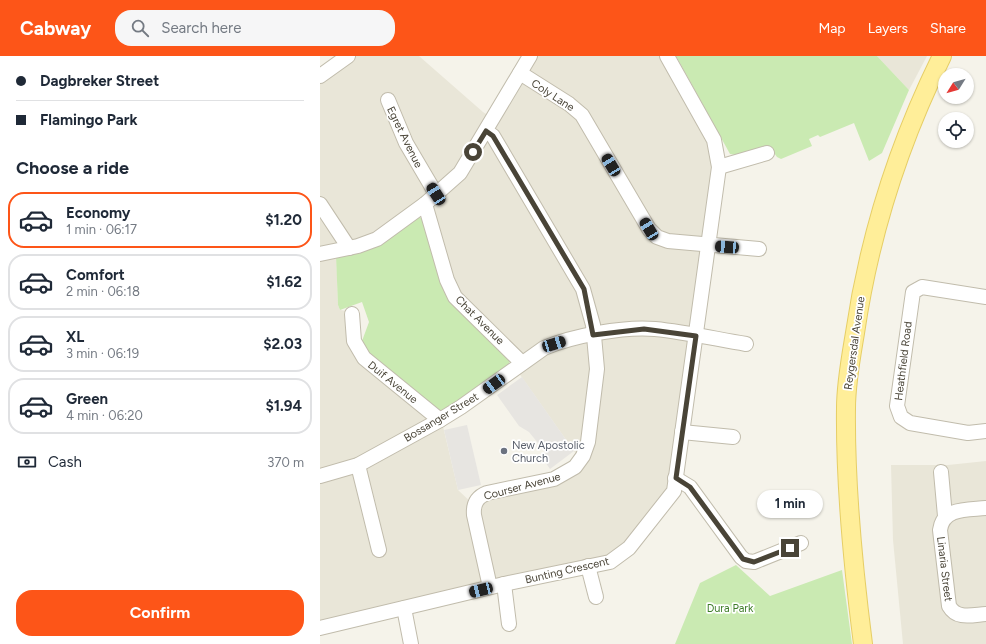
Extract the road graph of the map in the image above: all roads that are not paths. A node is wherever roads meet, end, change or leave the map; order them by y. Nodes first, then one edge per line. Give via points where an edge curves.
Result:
1 (348, 56) edge
2 (530, 56) edge
3 (667, 56) edge
4 (942, 56) edge
5 (520, 73) junction
6 (320, 76) edge
7 (388, 100) dead end
8 (486, 131) junction
9 (767, 153) dead end
10 (719, 167) junction
11 (436, 194) junction
12 (320, 204) edge
13 (425, 204) junction
14 (708, 245) junction
15 (349, 248) junction
16 (759, 249) dead end
17 (320, 254) edge
18 (986, 297) edge
19 (352, 314) dead end
20 (593, 335) junction
21 (696, 336) junction
22 (746, 344) dead end
23 (522, 363) junction
24 (440, 420) junction
25 (986, 431) edge
26 (682, 432) junction
27 (733, 437) dead end
28 (358, 465) junction
29 (941, 472) dead end
30 (320, 476) edge
31 (676, 478) junction
32 (986, 508) edge
33 (945, 516) junction
34 (801, 543) dead end
35 (379, 550) dead end
36 (588, 566) junction
37 (497, 586) junction
38 (596, 597) dead end
39 (404, 608) junction
40 (986, 614) edge
41 (509, 624) dead end
42 (320, 628) edge
43 (411, 644) edge
44 (863, 644) edge

1 - 6 street
2 - 5 street
3 - 10 street, Bunting Crescent via 714,140
4 - 44 main road, Reygersdal Avenue via 907,137 885,200 868,264 853,346 846,407 847,454 852,543
5 - 8 street
5 - 14 street, Coly Lane via 582,115 653,234 668,241
7 - 11 street, Egret Avenue via 413,156
8 - 11 street via 460,173
8 - 20 street, Courser Avenue via 493,136 584,289
9 - 10 street
10 - 14 street, Bunting Crescent
11 - 13 street
12 - 15 street
13 - 15 street via 377,239
13 - 23 street, Chat Avenue via 447,280 455,297
14 - 16 street, Coly Lane
14 - 21 street, Bunting Crescent
15 - 17 street
18 - 25 street, Heathfield Road via 922,287 913,292 897,406 901,417 910,423 968,433
19 - 24 street, Duif Avenue via 354,341 364,358
20 - 21 street, Bossanger Street via 644,329
20 - 23 street, Bossanger Street via 554,344
20 - 37 street, Courser Avenue via 596,376 588,442 580,462 554,480 487,493 479,497 474,505 474,515
21 - 22 street, Bossanger Street
21 - 26 street, Bunting Crescent
23 - 24 street, Bossanger Street
24 - 28 street, Bossanger Street
26 - 27 street
26 - 31 street, Bunting Crescent
28 - 30 street, Bossanger Street
28 - 35 street
29 - 33 street, Linaria Street
31 - 34 street via 690,487 746,561 754,562
31 - 36 street, Bunting Crescent via 674,490 629,548 610,562
32 - 33 street via 953,512
33 - 40 street, Linaria Street via 940,530 949,606 960,616
36 - 37 street, Bunting Crescent
36 - 38 street
37 - 39 street, Bunting Crescent
37 - 41 street
39 - 42 street, Bunting Crescent
39 - 43 street

